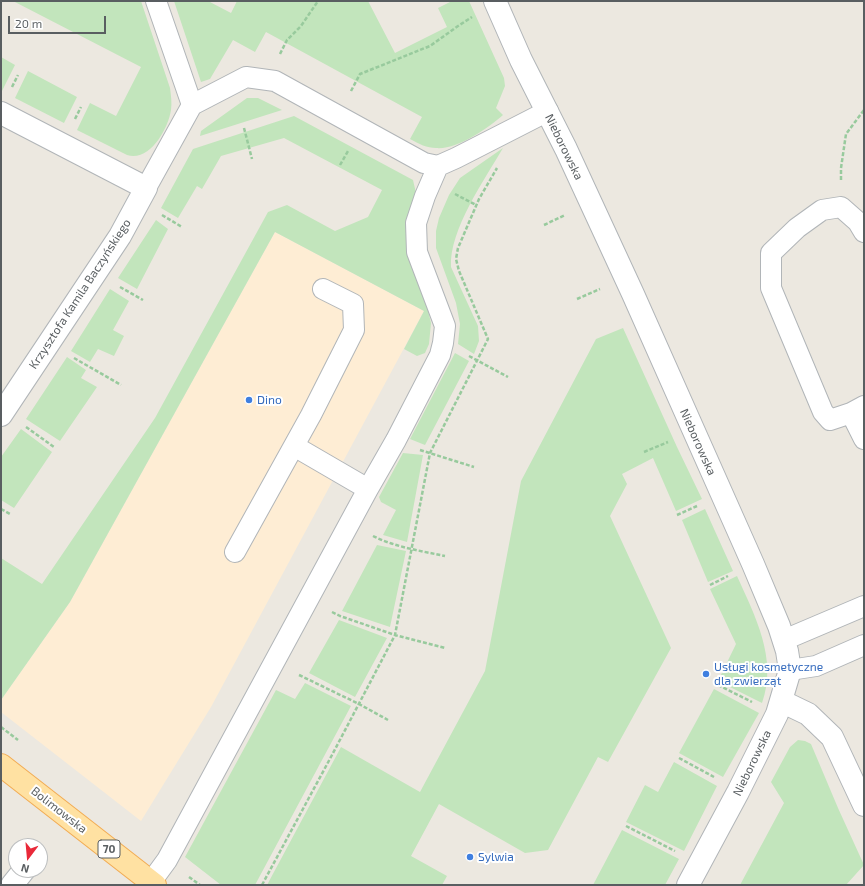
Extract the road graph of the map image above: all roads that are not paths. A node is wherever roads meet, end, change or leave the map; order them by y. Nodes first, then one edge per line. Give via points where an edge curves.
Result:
1 (156, 1) edge
2 (496, 2) edge
3 (192, 105) junction
4 (548, 111) junction
5 (1, 113) edge
6 (438, 166) junction
7 (146, 188) junction
8 (864, 232) edge
9 (323, 288) dead end
10 (858, 409) edge
11 (1, 415) edge
12 (864, 438) edge
13 (294, 446) junction
14 (368, 489) junction
15 (235, 552) dead end
16 (864, 606) edge
17 (784, 640) junction
18 (864, 645) edge
19 (790, 670) junction
20 (781, 701) junction
21 (1, 765) edge
22 (864, 805) edge
23 (153, 883) edge
24 (688, 885) edge

1 - 3 lane
2 - 4 street, Nieborowska via 521,60
3 - 6 lane via 246,77 276,81 424,163
3 - 7 lane
4 - 6 lane
4 - 17 street, Nieborowska via 639,308 753,564
5 - 7 street
6 - 14 lane via 424,196 416,223 417,252 445,326 443,343 440,355
7 - 11 street, Krzysztofa Kamila Baczyńskiego via 120,236
8 - 10 lane via 858,222 841,207 822,210 797,228 771,253 771,288 823,412 830,420
9 - 13 lane via 353,304 354,330
10 - 12 lane
13 - 14 lane
13 - 15 lane
14 - 23 lane
16 - 17 lane
17 - 19 street, Nieborowska
18 - 19 lane via 816,666
19 - 20 street, Nieborowska
20 - 22 street via 808,714 832,737
20 - 24 street, Nieborowska via 738,792
21 - 23 main road, Bolimowska / 70

